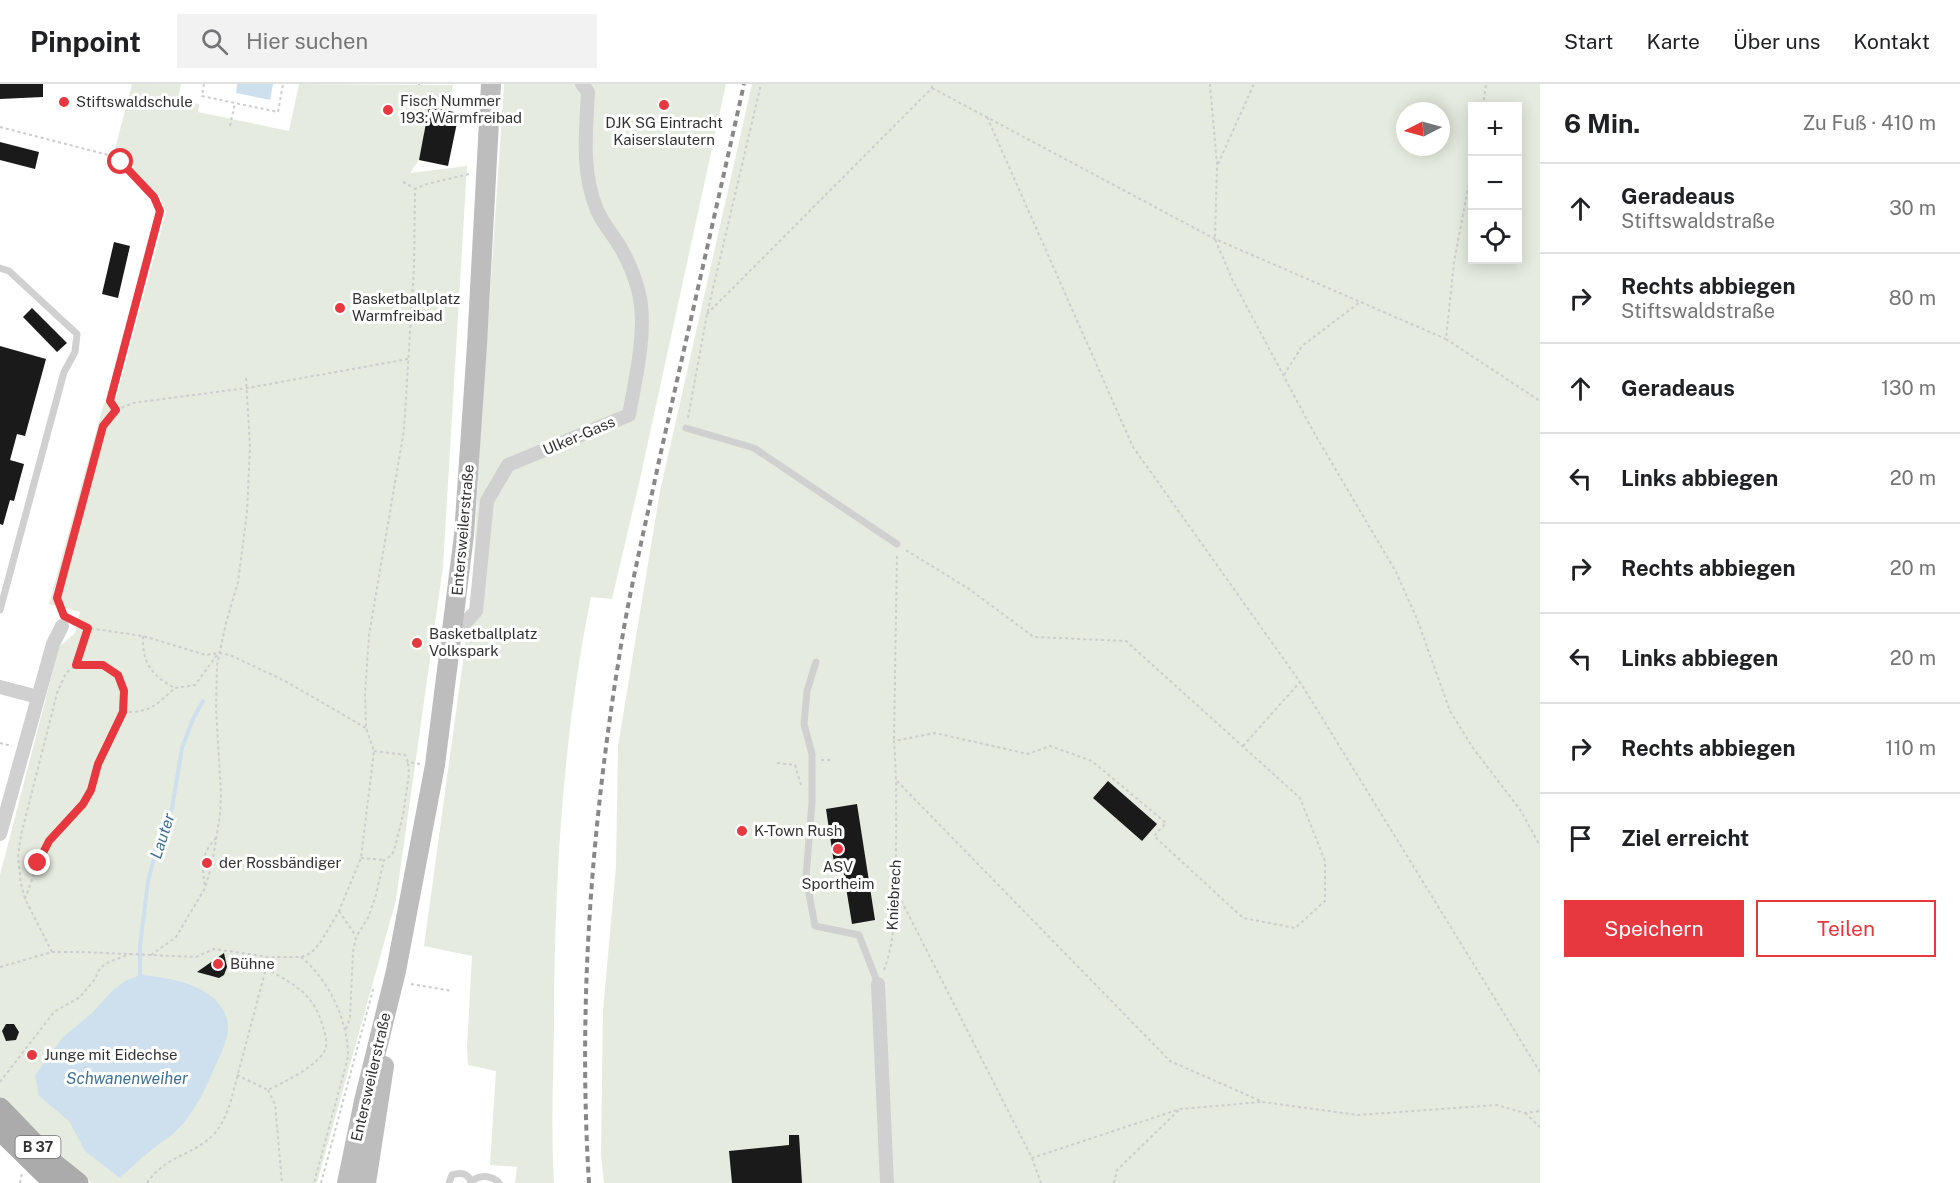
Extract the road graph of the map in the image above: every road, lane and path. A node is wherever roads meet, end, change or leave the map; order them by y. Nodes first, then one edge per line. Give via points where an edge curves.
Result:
1 (204, 84) edge
2 (283, 84) edge
3 (490, 84) edge
4 (582, 84) edge
5 (761, 84) edge
6 (1210, 84) edge
7 (1254, 84) edge
8 (1486, 84) edge
9 (932, 86) edge
10 (1484, 102) edge
11 (235, 103) junction
12 (987, 117) junction
13 (230, 126) dead end
14 (0, 127) edge
15 (1217, 165) junction
16 (477, 172) dead end
17 (403, 182) dead end
18 (415, 189) junction
19 (1468, 193) edge
20 (1215, 239) junction
21 (0, 268) edge
22 (1360, 302) junction
23 (707, 315) junction
24 (1446, 339) junction
25 (408, 359) junction
26 (1284, 375) junction
27 (246, 378) dead end
28 (247, 388) junction
29 (1540, 401) edge
30 (116, 410) junction
31 (686, 428) joint
32 (897, 544) junction
33 (0, 610) edge
34 (63, 621) junction
35 (453, 626) junction
36 (88, 628) junction
37 (142, 636) junction
38 (219, 653) junction
39 (816, 662) dead end
40 (76, 665) junction
41 (1300, 682) junction
42 (0, 687) edge
43 (176, 688) junction
44 (38, 697) junction
45 (123, 712) junction
46 (366, 728) junction
47 (894, 741) junction
48 (1243, 746) junction
49 (374, 751) junction
50 (408, 762) junction
51 (777, 763) dead end
52 (423, 764) dead end
53 (897, 780) junction
54 (812, 802) junction
55 (0, 834) edge
56 (216, 837) junction
57 (1540, 846) edge
58 (361, 858) junction
59 (384, 860) junction
60 (205, 888) junction
61 (896, 890) junction
62 (25, 899) junction
63 (339, 911) junction
64 (356, 937) junction
65 (52, 952) junction
66 (132, 953) junction
67 (151, 955) junction
68 (269, 957) junction
69 (301, 957) junction
70 (0, 967) edge
71 (266, 968) junction
72 (396, 971) junction
73 (376, 980) dead end
74 (878, 984) junction
75 (452, 991) dead end
76 (346, 1029) junction
77 (1540, 1072) edge
78 (237, 1075) junction
79 (0, 1082) edge
80 (268, 1090) junction
81 (1263, 1102) junction
82 (0, 1108) edge
83 (1180, 1109) junction
84 (1540, 1111) edge
85 (1525, 1113) junction
86 (1540, 1127) edge
87 (0, 1130) edge
88 (1032, 1158) junction
89 (22, 1173) dead end
90 (471, 1182) edge
91 (20, 1183) edge
92 (54, 1183) edge
93 (78, 1183) edge
94 (147, 1183) edge
95 (282, 1183) edge
96 (314, 1183) edge
97 (321, 1183) edge
98 (347, 1183) edge
99 (366, 1183) edge
100 (449, 1183) edge
101 (499, 1183) edge
102 (887, 1183) edge
103 (1041, 1183) edge
104 (1114, 1183) edge

1 - 11 path via 202,96
2 - 11 path via 278,112
3 - 35 main road, Entersweilerstraße via 477,345 464,535
4 - 35 street, Ulker-Gass via 588,92 587,182 598,212 625,257 641,305 640,354 629,415 508,465 487,501 476,610 466,622
5 - 23 path
6 - 15 path
7 - 15 path
8 - 10 path
9 - 12 path
9 - 23 path
11 - 13 path
12 - 20 path
12 - 41 path via 1134,447
14 - 30 path via 112,156 154,197 160,211 110,401
15 - 20 path
16 - 18 path
17 - 18 path
18 - 25 path
19 - 24 path
20 - 22 path
20 - 26 path
21 - 33 lane via 9,271 77,334
22 - 24 path
22 - 26 path via 1302,346
23 - 31 path
24 - 29 path
25 - 28 path
25 - 46 path via 404,430 369,635
26 - 57 path via 1396,572 1450,711 1521,811
27 - 28 path
28 - 30 path via 133,403
28 - 38 path via 247,512 238,582
30 - 34 path via 103,426 57,598
31 - 32 lane via 754,448
32 - 47 path, Kniebrech
32 - 48 path via 969,589 1034,637 1126,641
34 - 36 path
34 - 44 street
35 - 72 main road, Entersweilerstraße via 435,765
36 - 37 path
36 - 40 path
37 - 38 path via 206,655
37 - 43 path via 142,647 152,671
38 - 43 path via 195,685
38 - 46 path via 285,681
38 - 56 path via 216,708 221,793
39 - 54 lane via 807,691 804,724 812,754
40 - 45 path via 103,665 118,675 124,691
40 - 62 path via 66,673 57,693 21,835 18,857
41 - 48 path
41 - 77 path
42 - 44 street
43 - 45 path via 148,709
44 - 55 street
45 - 62 path via 98,764 91,790 49,841
46 - 49 path
47 - 48 path via 935,733 1028,754 1050,746 1092,761 1166,823 1154,836 1243,918 1295,928 1325,901 1325,861 1300,798
47 - 53 path, Kniebrech
49 - 50 path via 405,755
49 - 58 path
50 - 52 path
50 - 59 path via 403,815 392,855
51 - 54 path via 795,765 804,795
53 - 61 path, Kniebrech
53 - 81 path via 1170,1061
54 - 74 lane via 806,877 815,926 859,935
56 - 60 path
56 - 60 path via 203,858
58 - 59 path
58 - 63 path
59 - 64 path via 371,910
60 - 67 path via 176,937
61 - 74 path, Kniebrech via 891,952
61 - 88 path
62 - 65 path
63 - 64 path
63 - 69 path via 320,943
64 - 76 path
65 - 66 path
65 - 70 path
66 - 67 path
66 - 79 path via 100,968 80,998 54,1012
67 - 68 path via 196,957 214,949
68 - 69 path
68 - 71 path
69 - 76 path via 334,999
71 - 78 path
71 - 80 path via 300,988 312,1001 321,1017 327,1044 325,1052 311,1066
72 - 75 path via 410,984
72 - 98 main road, Entersweilerstraße
72 - 99 main road, Entersweilerstraße
73 - 97 path
74 - 102 street
76 - 96 path via 348,1057
78 - 80 path
78 - 94 path via 224,1120 214,1134 198,1147 163,1164
80 - 95 path via 275,1104
81 - 83 path
81 - 85 path via 1358,1115 1497,1105
82 - 93 main road, B 37
83 - 88 path
83 - 104 path via 1117,1170
84 - 85 path
85 - 86 path
87 - 92 main road, B 37
88 - 103 path
89 - 91 path
90 - 100 lane via 464,1173 457,1173
90 - 101 lane via 483,1176

